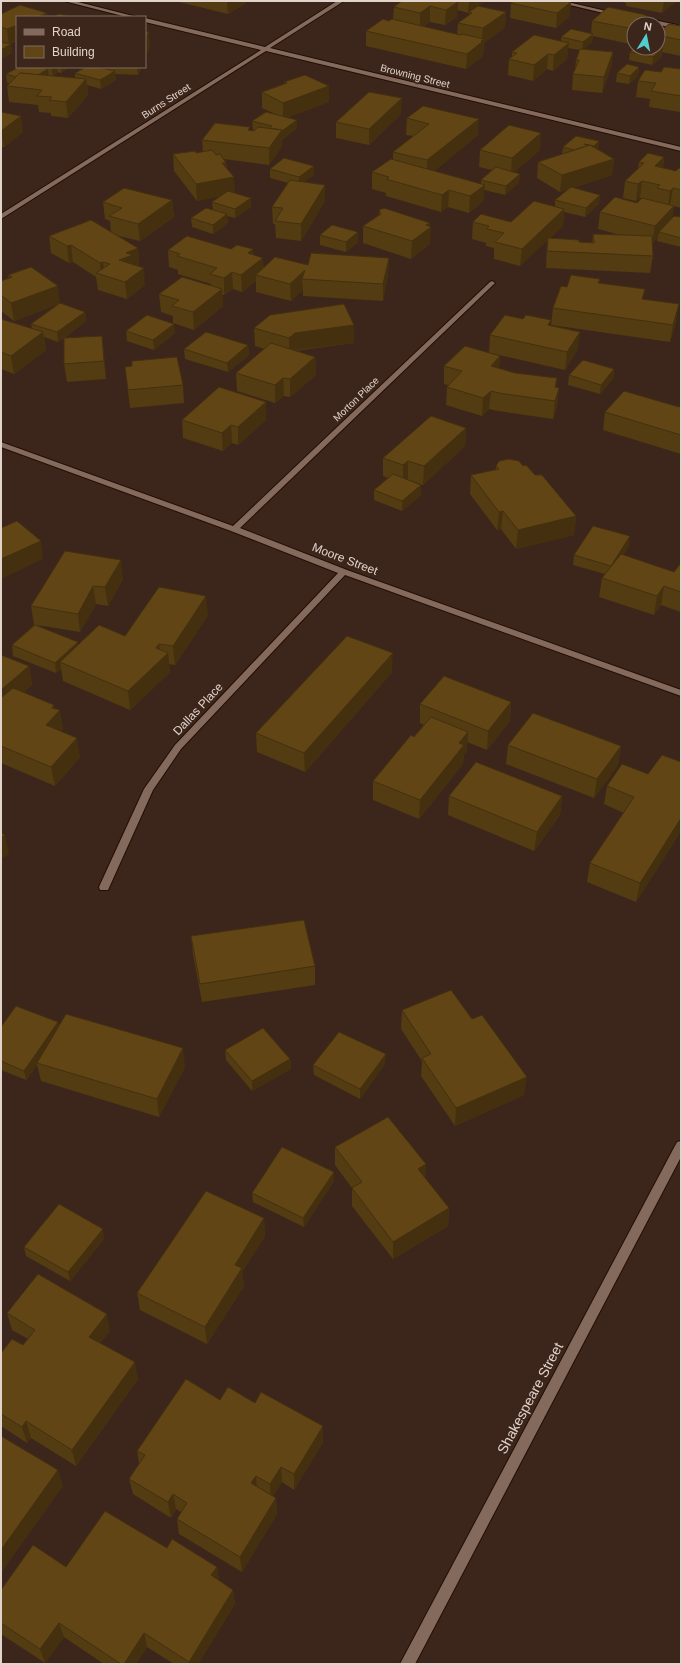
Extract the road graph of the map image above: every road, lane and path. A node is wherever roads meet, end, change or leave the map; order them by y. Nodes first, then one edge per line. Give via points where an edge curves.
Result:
1 (67, 1) edge
2 (340, 1) edge
3 (556, 1) edge
4 (130, 16) edge
5 (624, 16) edge
6 (146, 20) edge
7 (666, 25) edge
8 (677, 27) edge
9 (266, 48) junction
10 (681, 149) edge
11 (1, 217) edge
12 (492, 283) dead end
13 (1, 444) edge
14 (234, 529) junction
15 (344, 572) junction
16 (681, 693) edge
17 (104, 887) dead end
18 (681, 1146) edge
19 (407, 1664) edge

1 - 4 street
2 - 9 street, Burns Street
3 - 5 street
6 - 9 street, Browning Street
7 - 8 street
9 - 10 street, Browning Street
9 - 11 street, Burns Street
12 - 14 street, Morton Place
13 - 14 street, Moore Street
14 - 15 street, Moore Street
15 - 16 street, Moore Street
15 - 17 street, Dallas Place via 178,747 149,789
18 - 19 street, Shakespeare Street

